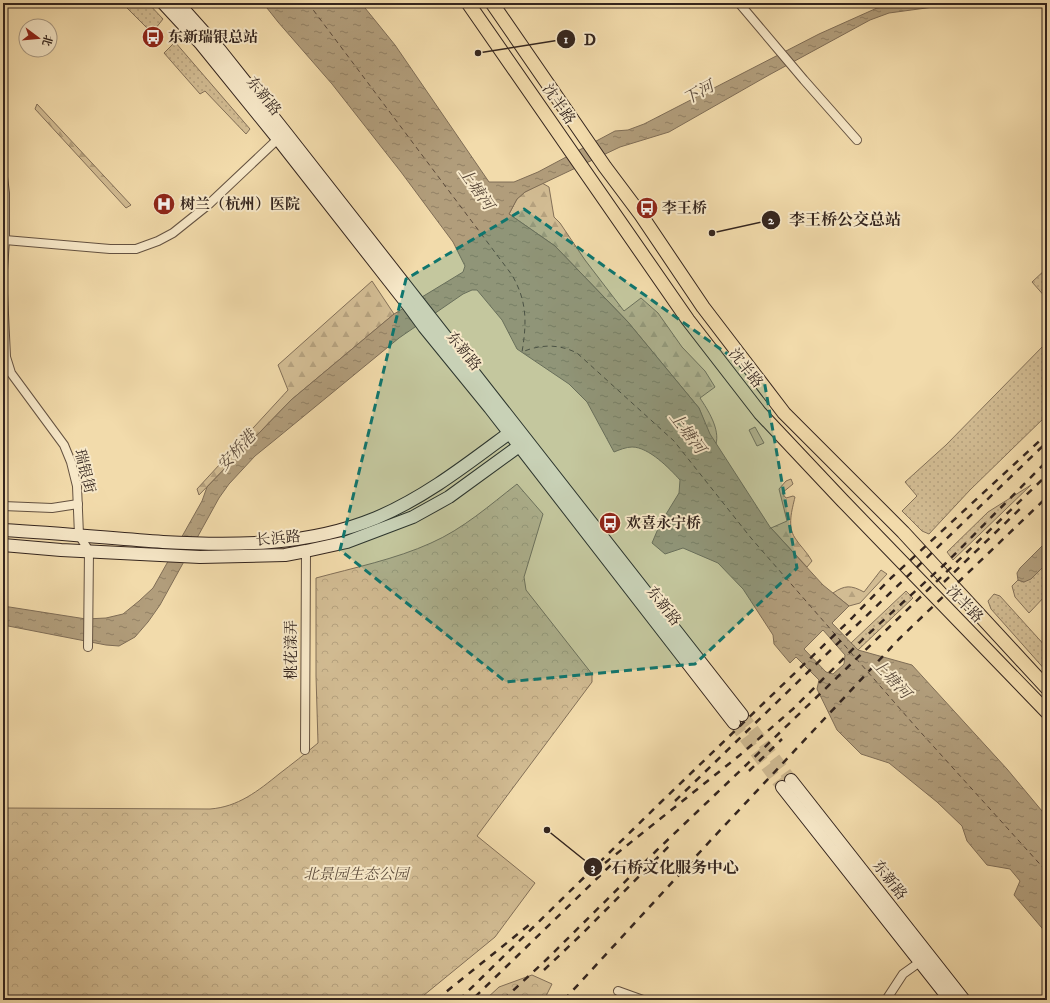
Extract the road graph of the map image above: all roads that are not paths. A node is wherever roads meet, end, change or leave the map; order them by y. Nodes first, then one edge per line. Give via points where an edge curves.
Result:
1 (163, 3) edge
2 (178, 3) edge
3 (468, 3) edge
4 (492, 3) edge
5 (739, 3) edge
6 (282, 136) junction
7 (857, 140) dead end
8 (3, 177) edge
9 (5, 240) junction
10 (3, 270) edge
11 (3, 293) edge
12 (513, 430) junction
13 (523, 443) junction
14 (78, 504) junction
15 (3, 506) edge
16 (3, 530) edge
17 (78, 535) junction
18 (3, 545) edge
19 (89, 551) junction
20 (306, 551) junction
21 (88, 647) dead end
22 (1047, 688) edge
23 (1047, 712) edge
24 (738, 719) tunnel mouth
25 (305, 750) dead end
26 (787, 784) tunnel mouth
27 (924, 958) junction
28 (618, 991) dead end
29 (643, 1000) edge
30 (886, 1000) edge
31 (950, 1000) edge
32 (964, 1000) edge

1 - 6 main road, 东新路
2 - 6 main road, 东新路 via 220,50
3 - 23 main road, 沈半路 via 688,320 760,413
4 - 22 main road, 沈半路 via 703,307 784,413 903,532
5 - 7 street
6 - 9 street via 208,205 174,233 158,241 136,249 110,249
6 - 12 main road, 东新路
8 - 9 street
9 - 10 street
11 - 14 street, 瑞银街 via 6,357 10,373 64,445 76,480
12 - 13 main road, 东新路
12 - 17 main road, 长浜路 via 437,485 398,508 357,525 322,535 280,542 218,544
13 - 20 main road, 长浜路 via 449,498 413,517 348,542
13 - 24 main road, 东新路
14 - 15 street via 52,508
14 - 17 street, 瑞银街
16 - 17 main road, 长浜路
17 - 19 street
18 - 19 main road, 长浜路
19 - 20 main road, 长浜路 via 219,557 285,555
19 - 21 street
20 - 25 street, 桃花漾弄
26 - 27 main road, 东新路
27 - 30 street via 903,974
27 - 31 main road, 东新路
27 - 32 main road, 东新路
28 - 29 street

